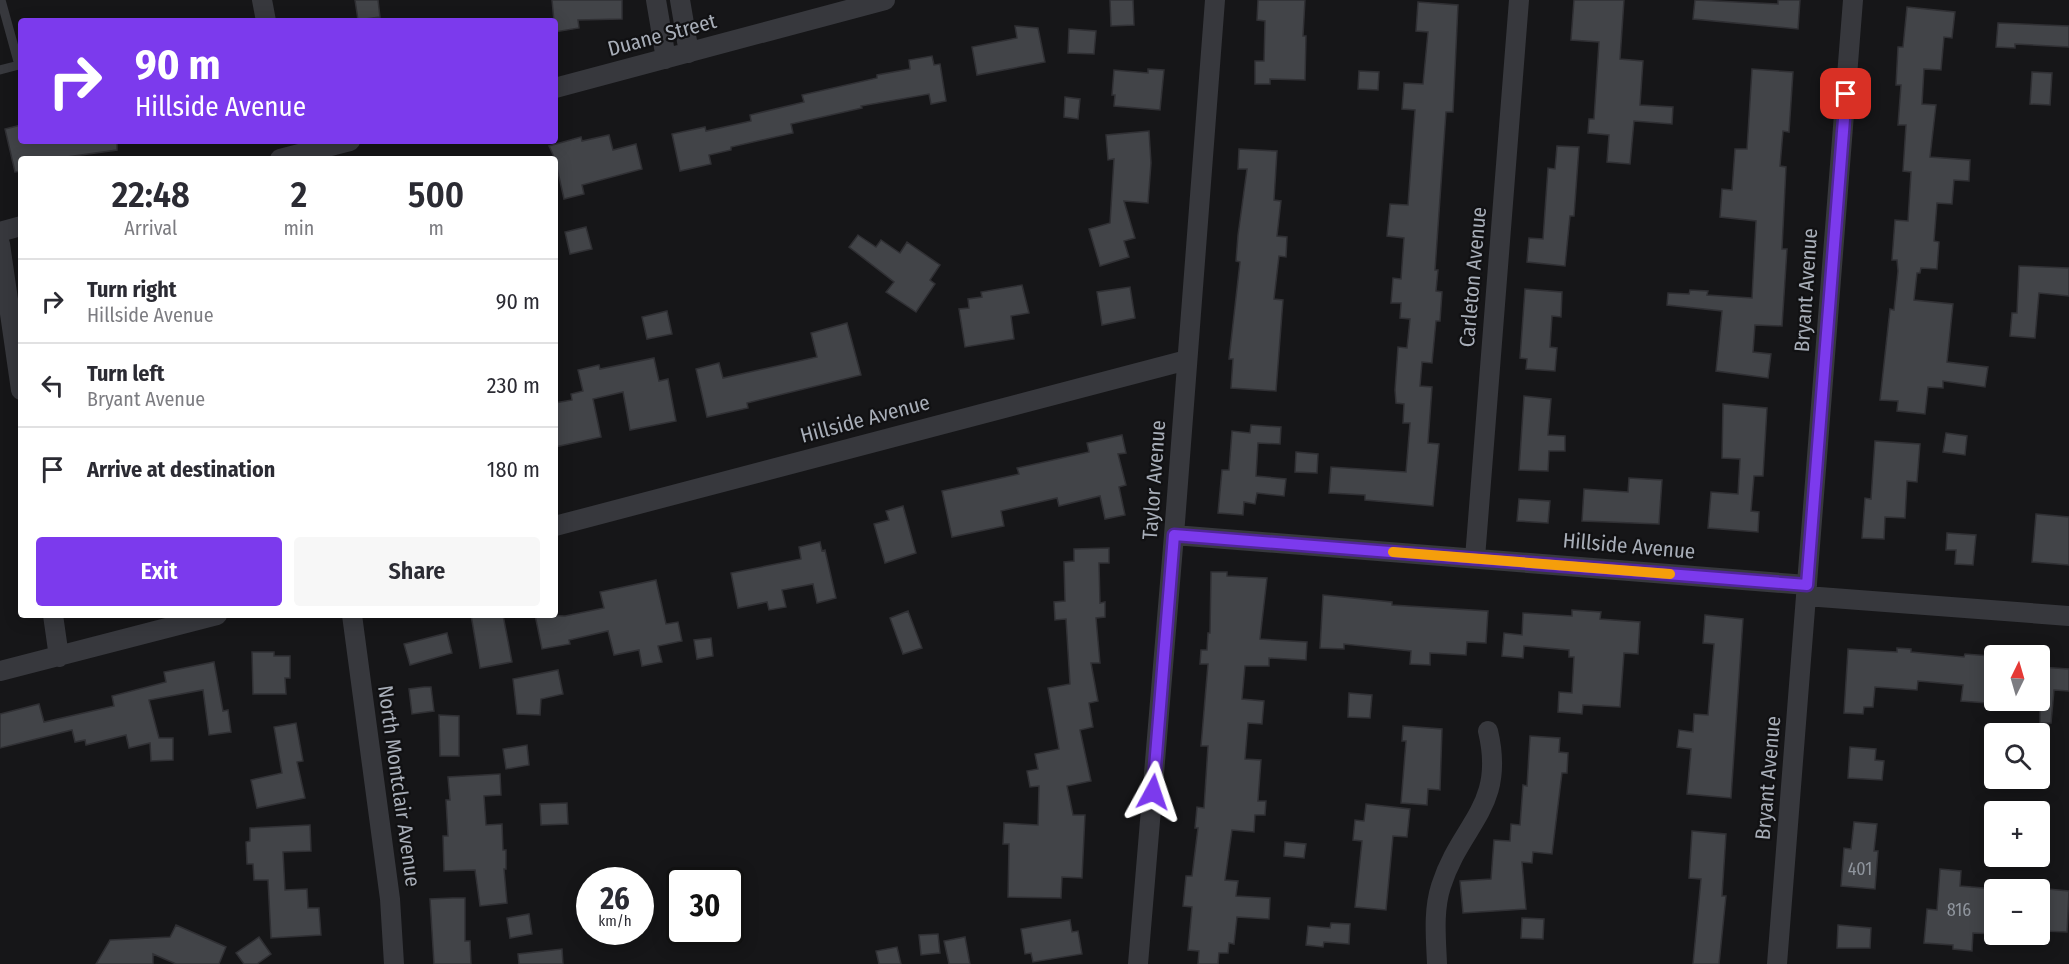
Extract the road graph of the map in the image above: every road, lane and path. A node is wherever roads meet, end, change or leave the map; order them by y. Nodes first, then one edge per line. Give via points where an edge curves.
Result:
1 (1, 0) edge
2 (262, 0) edge
3 (656, 0) edge
4 (680, 0) edge
5 (885, 0) edge
6 (1215, 0) edge
7 (1519, 0) edge
8 (1853, 0) edge
9 (265, 18) edge
10 (689, 53) junction
11 (666, 59) junction
12 (18, 61) edge
13 (18, 65) edge
14 (0, 70) edge
15 (558, 87) edge
16 (335, 144) edge
17 (286, 154) edge
18 (18, 227) edge
19 (0, 232) edge
20 (0, 244) edge
21 (1187, 360) junction
22 (18, 369) edge
23 (558, 525) edge
24 (1174, 535) junction
25 (1474, 558) junction
26 (1807, 590) junction
27 (2069, 616) edge
28 (53, 618) edge
29 (206, 618) edge
30 (352, 618) edge
31 (59, 657) junction
32 (0, 671) edge
33 (1488, 731) dead end
34 (390, 964) edge
35 (394, 964) edge
36 (1138, 964) edge
37 (1437, 964) edge
38 (1777, 964) edge

1 - 12 lane
2 - 9 street
3 - 11 street
4 - 10 street
5 - 10 street, Duane Street
6 - 21 street, Taylor Avenue
7 - 25 street, Carleton Avenue
8 - 26 street, Bryant Avenue
10 - 11 street, Duane Street
11 - 15 street, Duane Street
13 - 14 lane
16 - 17 street
18 - 19 street
20 - 22 street
21 - 23 street, Hillside Avenue
21 - 24 street, Taylor Avenue
24 - 25 street, Hillside Avenue
24 - 36 street, Taylor Avenue
25 - 26 street, Hillside Avenue
26 - 27 street, Hillside Avenue
26 - 38 street, Bryant Avenue
28 - 31 street
29 - 31 street
30 - 35 street, North Montclair Avenue via 390,899
31 - 32 street
33 - 37 street via 1493,764 1488,796 1441,885 1436,920
34 - 35 street

